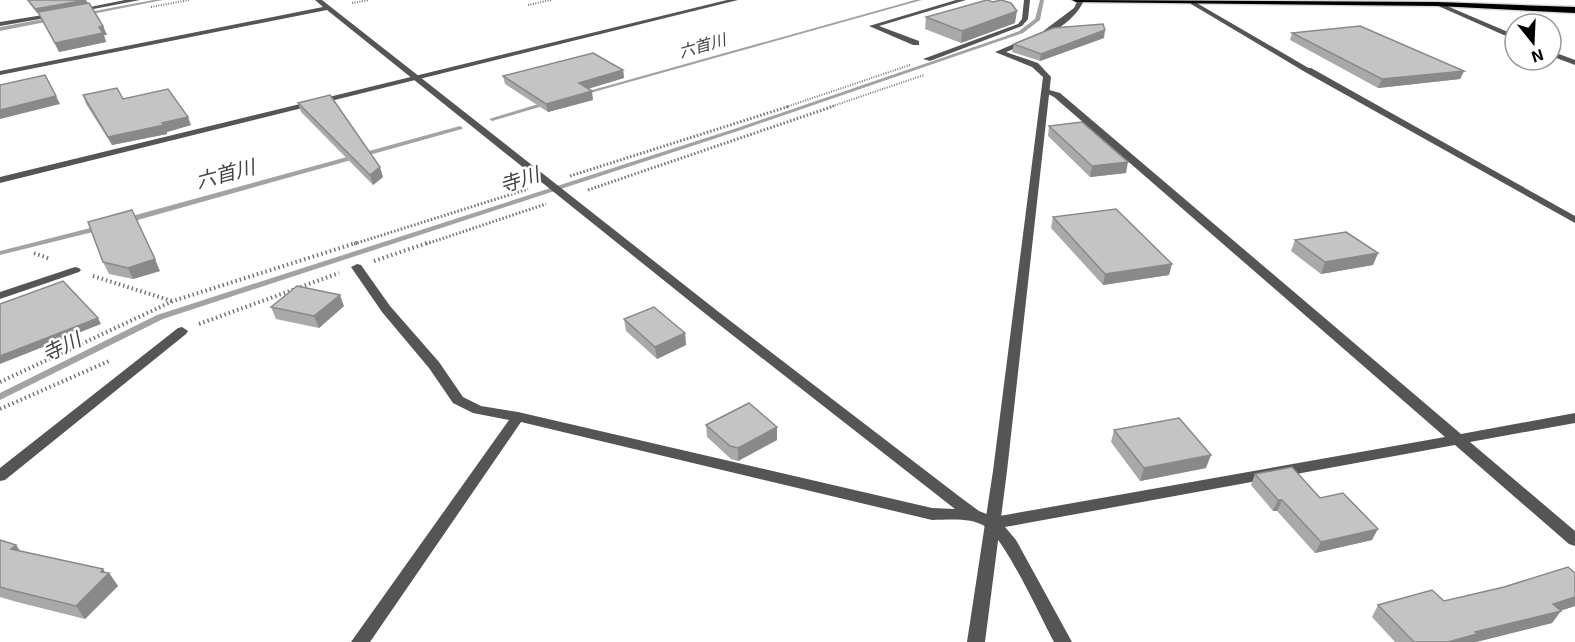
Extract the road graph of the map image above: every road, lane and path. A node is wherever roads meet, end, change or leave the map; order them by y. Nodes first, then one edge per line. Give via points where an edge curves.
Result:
1 (137, 0) edge
2 (318, 0) edge
3 (551, 0) edge
4 (735, 0) edge
5 (963, 0) edge
6 (1027, 0) edge
7 (1076, 0) edge
8 (1081, 0) edge
9 (1192, 3) junction
10 (1438, 4) junction
11 (528, 5) dead end
12 (328, 8) junction
13 (1575, 10) edge
14 (75, 11) edge
15 (64, 13) edge
16 (0, 24) edge
17 (1503, 33) edge
18 (916, 43) dead end
19 (927, 59) joint
20 (0, 74) edge
21 (927, 75) dead end
22 (418, 78) junction
23 (1046, 91) junction
24 (0, 180) edge
25 (551, 184) junction
26 (566, 195) junction
27 (1575, 220) edge
28 (34, 252) dead end
29 (357, 267) junction
30 (75, 270) junction
31 (0, 296) edge
32 (172, 301) junction
33 (182, 331) joint
34 (119, 356) dead end
35 (0, 382) edge
36 (0, 409) edge
37 (518, 417) junction
38 (1575, 418) edge
39 (1458, 440) junction
40 (0, 476) edge
41 (974, 515) junction
42 (993, 523) junction
43 (1575, 540) edge
44 (360, 642) edge
45 (976, 642) edge
46 (1063, 642) edge

1 - 14 street
2 - 12 street
3 - 11 path
4 - 22 street
5 - 18 street via 872,26
6 - 19 street via 1025,19 1020,25
7 - 8 main road
8 - 9 main road
8 - 23 street via 1077,9 1045,34 999,52 1040,69 1047,77
9 - 10 main road
9 - 27 street
10 - 13 main road
10 - 17 street
12 - 20 street
12 - 22 street
15 - 16 street
19 - 25 path
21 - 26 path
22 - 24 street
22 - 25 street
23 - 39 street via 1057,94
23 - 42 street
25 - 26 street
25 - 32 path
26 - 29 path
26 - 41 street
28 - 30 path
29 - 33 path
29 - 37 street via 458,400 478,410
30 - 31 street
30 - 32 path
32 - 35 path
33 - 40 street
34 - 36 path
37 - 41 street via 932,514
37 - 44 street
38 - 39 street
39 - 42 street
39 - 43 street
41 - 42 street
42 - 45 street
42 - 46 street via 1010,543

